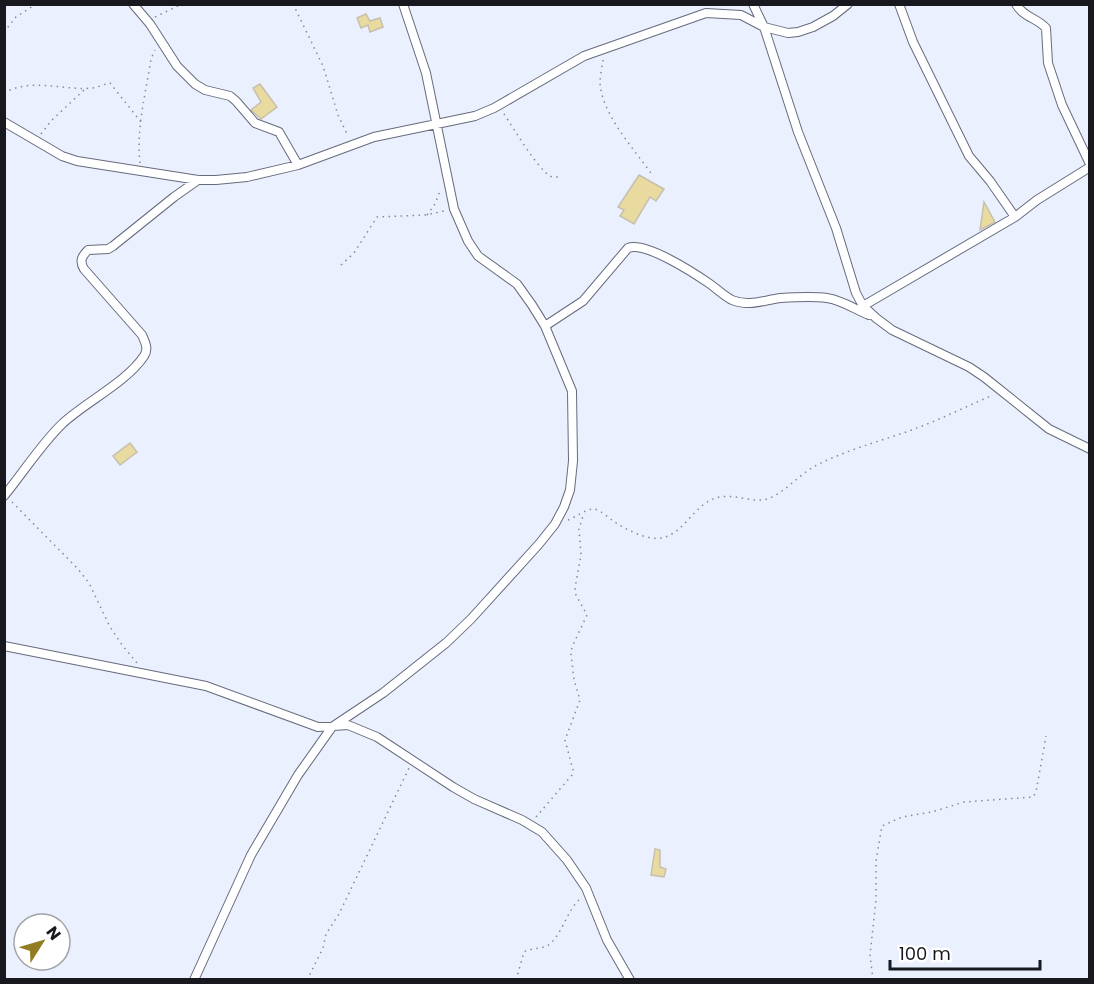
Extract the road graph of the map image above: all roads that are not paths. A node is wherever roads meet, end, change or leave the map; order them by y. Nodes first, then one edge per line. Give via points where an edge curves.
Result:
1 (133, 4) edge
2 (403, 4) edge
3 (753, 4) edge
4 (848, 4) edge
5 (899, 4) edge
6 (1016, 4) edge
7 (764, 27) junction
8 (4, 122) edge
9 (435, 124) junction
10 (298, 165) junction
11 (1089, 165) edge
12 (198, 180) junction
13 (1015, 217) junction
14 (863, 306) junction
15 (876, 318) junction
16 (545, 326) junction
17 (1089, 449) edge
18 (5, 495) edge
19 (4, 646) edge
20 (332, 727) junction
21 (194, 980) edge
22 (630, 980) edge

1 - 10 street via 177,66 195,84 230,96 255,123 279,132
2 - 9 street via 426,73
3 - 7 street
4 - 7 street via 833,16 798,32
5 - 13 street via 913,42 969,156
6 - 11 street via 1022,13 1046,28 1048,63
7 - 9 street via 741,15 706,13 584,56 475,116
7 - 14 street via 794,122
8 - 12 street via 77,161
9 - 10 street via 374,137
9 - 16 street via 454,209 471,248 517,284
10 - 12 street via 247,177
11 - 13 street
12 - 18 street via 113,246 88,250 83,255 84,269 142,335 147,351 127,374 62,424
13 - 14 street
14 - 15 street
15 - 16 street via 830,298 742,303 727,297 697,274 632,246 583,300
15 - 17 street via 892,330 969,367 1049,429
16 - 20 street via 572,391 573,406 570,490 555,524 446,643
19 - 20 street via 206,686 318,727
20 - 21 street via 298,775 251,855
20 - 22 street via 348,725 361,729 467,795 542,832 579,875 607,940

